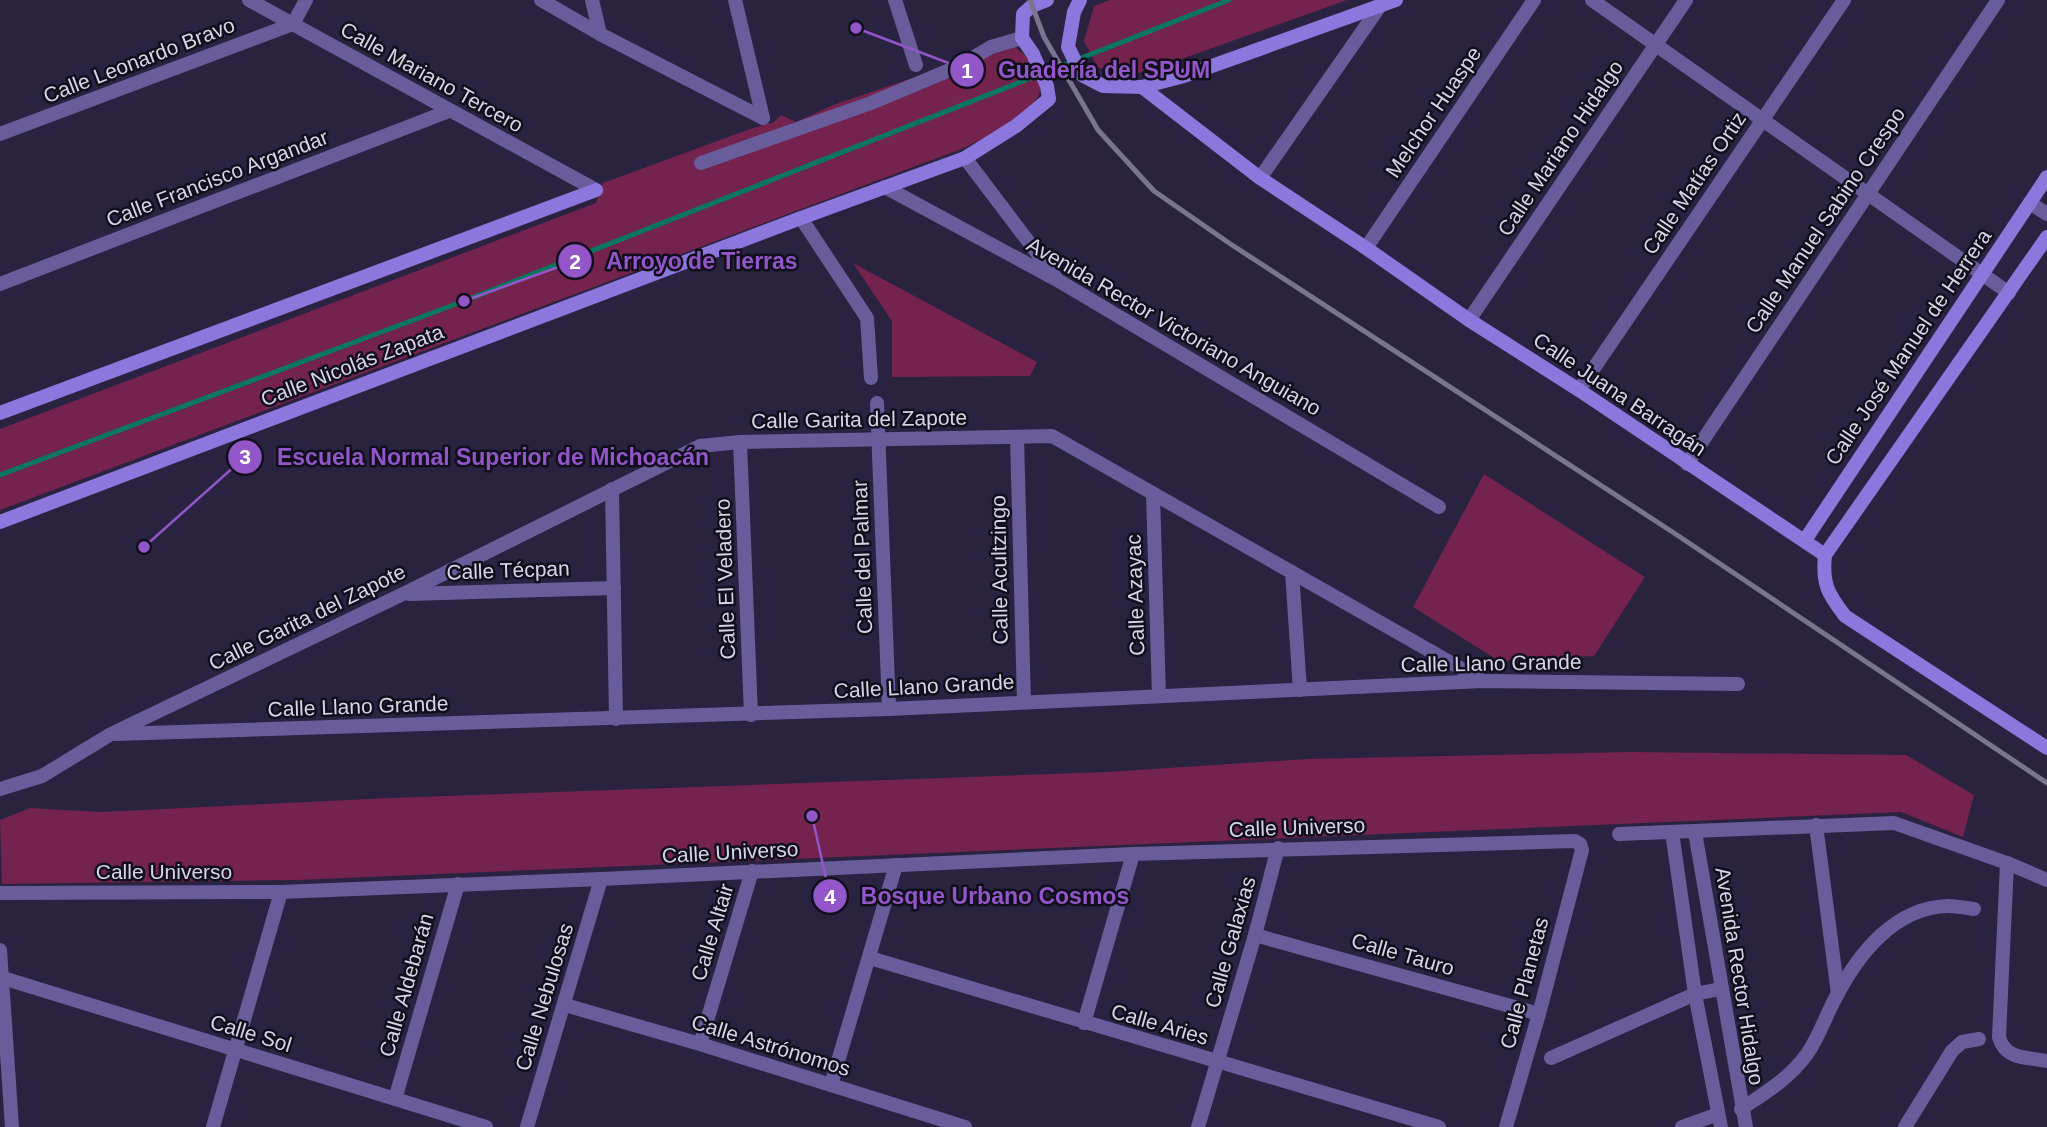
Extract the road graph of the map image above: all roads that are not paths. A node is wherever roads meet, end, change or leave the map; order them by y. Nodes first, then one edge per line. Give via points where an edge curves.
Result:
1 (248, 0) edge
2 (306, 0) edge
3 (541, 0) edge
4 (592, 0) edge
5 (735, 0) edge
6 (895, 0) edge
7 (1046, 0) edge
8 (1080, 0) edge
9 (1396, 0) edge
10 (1534, 0) edge
11 (1592, 0) edge
12 (1686, 0) edge
13 (1844, 0) edge
14 (1998, 0) edge
15 (1380, 6) junction
16 (293, 24) junction
17 (600, 34) junction
18 (1022, 38) junction
19 (1656, 45) junction
20 (916, 65) dead end
21 (1142, 87) junction
22 (449, 111) junction
23 (1762, 119) junction
24 (0, 134) edge
25 (965, 158) junction
26 (701, 163) dead end
27 (2047, 177) edge
28 (1260, 178) junction
29 (885, 187) junction
30 (1868, 194) junction
31 (2030, 203) junction
32 (2047, 214) edge
33 (801, 218) junction
34 (2047, 237) edge
35 (1366, 248) junction
36 (1983, 274) junction
37 (1059, 281) junction
38 (0, 284) edge
39 (2009, 293) junction
40 (1469, 320) junction
41 (871, 378) dead end
42 (1579, 390) junction
43 (877, 403) dead end
44 (0, 413) edge
45 (1017, 437) junction
46 (878, 439) junction
47 (740, 442) junction
48 (1687, 464) junction
49 (612, 489) junction
50 (1153, 494) junction
51 (1438, 507) dead end
52 (0, 522) edge
53 (1805, 540) junction
54 (1825, 555) junction
55 (1292, 572) junction
56 (614, 588) junction
57 (403, 594) junction
58 (1483, 681) junction
59 (1738, 684) dead end
60 (1300, 690) junction
61 (1159, 696) junction
62 (1024, 702) junction
63 (889, 709) junction
64 (751, 715) junction
65 (616, 719) junction
66 (111, 734) junction
67 (2047, 748) edge
68 (42, 776) junction
69 (0, 789) edge
70 (0, 799) edge
71 (1816, 825) junction
72 (1672, 832) junction
73 (1695, 832) junction
74 (1619, 834) dead end
75 (1278, 848) junction
76 (1582, 850) joint
77 (1133, 853) junction
78 (2007, 863) junction
79 (896, 865) junction
80 (752, 871) junction
81 (601, 879) junction
82 (2047, 880) edge
83 (458, 884) junction
84 (281, 892) junction
85 (0, 893) edge
86 (1974, 909) dead end
87 (1255, 934) junction
88 (0, 950) edge
89 (870, 958) junction
90 (3, 978) junction
91 (1720, 989) junction
92 (1695, 994) junction
93 (1838, 994) junction
94 (565, 1005) junction
95 (1539, 1014) junction
96 (1084, 1023) junction
97 (1979, 1039) dead end
98 (700, 1044) junction
99 (236, 1050) junction
100 (1551, 1058) dead end
101 (2047, 1061) edge
102 (1217, 1063) junction
103 (831, 1084) junction
104 (395, 1099) junction
105 (1741, 1109) junction
106 (1720, 1121) edge
107 (14, 1127) edge
108 (213, 1127) edge
109 (486, 1127) edge
110 (527, 1127) edge
111 (965, 1127) edge
112 (1198, 1127) edge
113 (1439, 1127) edge
114 (1506, 1127) edge
115 (1682, 1127) edge
116 (1746, 1127) edge
117 (1905, 1127) edge

1 - 16 street, Calle Mariano Tercero
2 - 16 street
3 - 17 street
4 - 17 street
5 - 17 street via 763,118
6 - 20 street
7 - 18 street via 1023,14
8 - 21 street via 1068,47 1082,75 1103,86
9 - 15 street
10 - 35 street, Melchor Huaspe
11 - 19 street
12 - 19 street, Calle Mariano Hidalgo
13 - 23 street, Calle Matías Ortiz
14 - 30 street, Calle Manuel Sabino Crespo
15 - 21 street
15 - 28 street
16 - 22 street, Calle Mariano Tercero
16 - 24 street, Calle Leonardo Bravo
18 - 25 street, Calle Nicolás Zapata via 1033,54 1049,99
18 - 26 street via 991,47 957,67 871,103
19 - 23 street
19 - 40 street, Calle Mariano Hidalgo
21 - 28 street, Calle Juana Barragán
22 - 38 street, Calle Francisco Argandar
22 - 44 street, Calle Mariano Tercero via 596,190
23 - 30 street
23 - 42 street, Calle Matías Ortiz
25 - 29 street, Calle Nicolás Zapata
25 - 37 street
27 - 31 street, Calle José Manuel de Herrera
28 - 35 street, Calle Juana Barragán
29 - 33 street, Calle Nicolás Zapata
29 - 37 street, Avenida Rector Victoriano Anguiano
30 - 36 street
30 - 48 street, Calle Manuel Sabino Crespo
31 - 32 street
31 - 36 street, Calle José Manuel de Herrera
33 - 41 street via 867,318
33 - 52 street, Calle Nicolás Zapata
34 - 39 street
35 - 40 street, Calle Juana Barragán
36 - 39 street
36 - 53 street, Calle José Manuel de Herrera
37 - 51 street, Avenida Rector Victoriano Anguiano
39 - 54 street
40 - 42 street, Calle Juana Barragán
42 - 48 street, Calle Juana Barragán
43 - 46 street, Calle del Palmar
45 - 46 street, Calle Garita del Zapote
45 - 50 street, Calle Garita del Zapote via 1052,436
45 - 62 street, Calle Acultzingo
46 - 47 street, Calle Garita del Zapote
46 - 63 street, Calle del Palmar
47 - 49 street, Calle Garita del Zapote via 700,446
47 - 64 street, Calle El Veladero
48 - 53 street, Calle Juana Barragán
49 - 56 street
49 - 57 street, Calle Garita del Zapote
50 - 55 street, Calle Garita del Zapote
50 - 61 street, Calle Azayac
53 - 54 street, Calle Juana Barragán
54 - 67 street via 1823,574 1829,595 1845,616
55 - 58 street, Calle Garita del Zapote
55 - 60 street
56 - 57 street, Calle Técpan
56 - 65 street
57 - 66 street, Calle Garita del Zapote
58 - 59 street, Calle Llano Grande
58 - 60 street, Calle Llano Grande
60 - 61 street, Calle Llano Grande
61 - 62 street, Calle Llano Grande
62 - 63 street, Calle Llano Grande
63 - 64 street, Calle Llano Grande
64 - 65 street, Calle Llano Grande
65 - 66 street, Calle Llano Grande
66 - 68 street, Calle Garita del Zapote
68 - 69 street, Calle Garita del Zapote
68 - 70 street
71 - 73 street
71 - 78 street via 1894,823
71 - 93 street
72 - 73 street
72 - 74 street
72 - 92 street, Avenida Rector Hidalgo
73 - 91 street, Avenida Rector Hidalgo
75 - 76 street, Calle Universo via 1575,841
75 - 77 street, Calle Universo
75 - 87 street, Calle Galaxias
76 - 95 street, Calle Planetas
77 - 79 street, Calle Universo
77 - 96 street
78 - 82 street
78 - 101 street via 1999,1037 2008,1053
79 - 80 street, Calle Universo
79 - 89 street
80 - 81 street, Calle Universo
80 - 98 street, Calle Altair
81 - 83 street, Calle Universo
81 - 94 street, Calle Nebulosas
83 - 84 street, Calle Universo
83 - 104 street, Calle Aldebarán
84 - 85 street, Calle Universo
84 - 99 street
86 - 93 street via 1946,906 1897,922 1878,936
87 - 95 street, Calle Tauro
87 - 102 street, Calle Galaxias
88 - 90 street
89 - 96 street, Calle Aries
89 - 103 street
90 - 99 street, Calle Sol
90 - 107 street
91 - 92 street
91 - 105 street, Avenida Rector Hidalgo
92 - 100 street
92 - 106 street, Avenida Rector Hidalgo
93 - 105 street via 1807,1054 1781,1082
94 - 98 street, Calle Astrónomos
94 - 110 street, Calle Nebulosas
95 - 114 street, Calle Planetas
96 - 102 street, Calle Aries
97 - 117 street via 1962,1042 1952,1051
98 - 103 street, Calle Astrónomos
99 - 104 street, Calle Sol
99 - 108 street
102 - 112 street, Calle Galaxias
102 - 113 street, Calle Aries
103 - 111 street, Calle Astrónomos
104 - 109 street, Calle Sol
105 - 116 street, Avenida Rector Hidalgo
106 - 115 street

